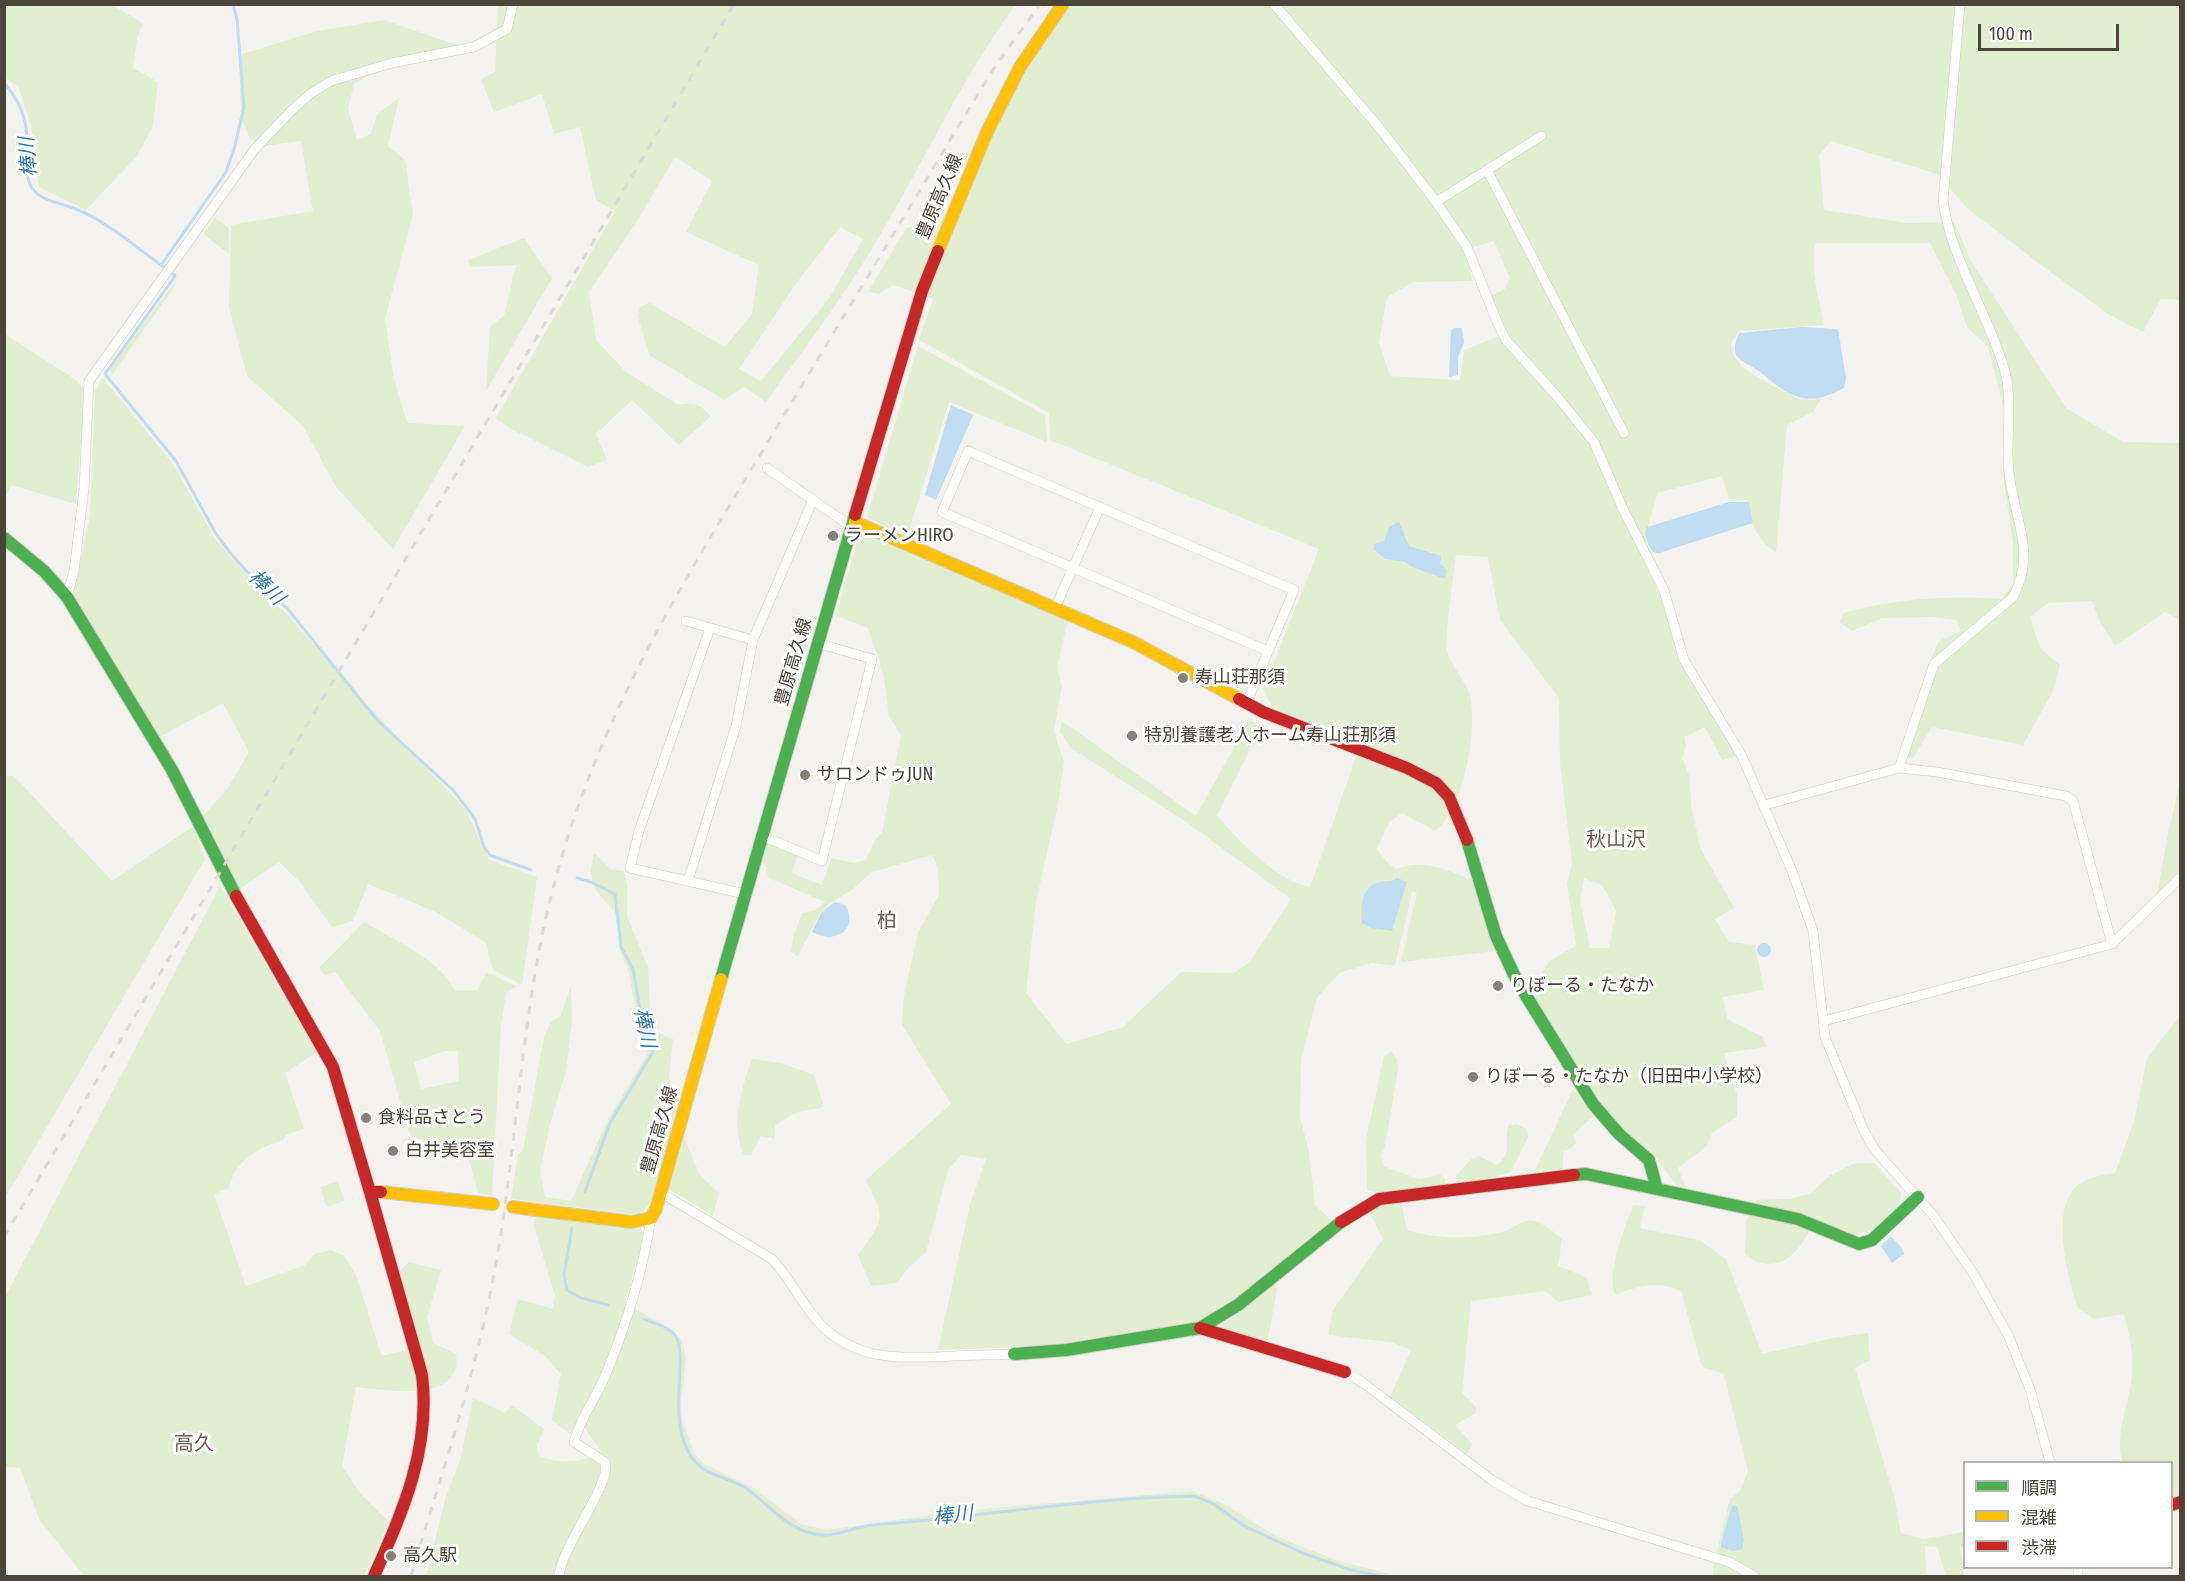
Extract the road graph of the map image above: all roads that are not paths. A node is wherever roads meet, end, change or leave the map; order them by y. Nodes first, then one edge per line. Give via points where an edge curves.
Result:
1 (513, 4) edge
2 (1063, 4) edge
3 (1274, 4) edge
4 (1960, 4) edge
5 (1541, 136) dead end
6 (1487, 170) junction
7 (1436, 202) junction
8 (1624, 434) dead end
9 (766, 468) dead end
10 (813, 500) junction
11 (1100, 507) junction
12 (854, 525) junction
13 (4, 538) edge
14 (1074, 568) junction
15 (67, 597) junction
16 (1055, 608) junction
17 (686, 621) dead end
18 (710, 628) junction
19 (753, 640) junction
20 (818, 643) junction
21 (1268, 651) junction
22 (1246, 704) junction
23 (1899, 768) junction
24 (1766, 805) junction
25 (762, 836) junction
26 (2181, 878) edge
27 (688, 881) junction
28 (745, 894) junction
29 (2112, 944) junction
30 (1824, 1021) junction
31 (1657, 1189) junction
32 (370, 1192) junction
33 (661, 1193) junction
34 (1918, 1197) junction
35 (493, 1204) dead end
36 (513, 1207) dead end
37 (651, 1218) junction
38 (1200, 1328) junction
39 (1014, 1354) joint
40 (1345, 1372) joint
41 (2049, 1461) edge
42 (374, 1576) edge
43 (559, 1576) edge
44 (1754, 1576) edge

1 - 15 street via 507,29 474,47 392,63 331,81 297,105 254,150 89,381 83,500
2 - 12 street, 豊原高久線 via 1020,68 987,132 940,243 922,291
3 - 7 street
4 - 23 street via 1942,201 1948,230 2004,370 2010,409 2009,472 2025,546 2025,564 2013,597 1934,664
5 - 6 street
6 - 7 street
6 - 8 street
7 - 24 street via 1467,247 1506,340 1594,442 1664,590 1684,660 1730,734
9 - 10 street
10 - 12 street
10 - 19 street
11 - 14 street
11 - 14 street via 968,451 942,512
11 - 21 street via 1294,590
12 - 16 street
12 - 20 street, 豊原高久線
13 - 15 street via 44,571
14 - 16 street
14 - 21 street
15 - 32 street via 167,761 250,924 321,1042 335,1075
16 - 22 street via 1150,651
17 - 18 street
18 - 19 street
18 - 27 street via 639,831 630,868
19 - 27 street via 736,726
20 - 25 street, 豊原高久線
20 - 25 street via 872,659 822,861
21 - 22 street
22 - 31 street via 1407,768 1444,791 1461,822 1496,936 1516,981 1593,1104 1619,1134 1650,1160
23 - 24 street
23 - 29 street via 2066,796 2073,801
24 - 30 street via 1813,931
25 - 28 street, 豊原高久線
26 - 29 street
27 - 28 street
28 - 33 street, 豊原高久線
29 - 30 street
30 - 34 street via 1830,1054 1864,1131 1875,1150
31 - 34 street via 1798,1219 1859,1244 1872,1240
31 - 38 street via 1579,1174 1379,1199 1353,1213 1238,1305
32 - 35 street
32 - 42 street via 422,1375 427,1406 424,1439 410,1486
33 - 37 street, 豊原高久線
33 - 39 street via 772,1259 821,1324 846,1345 880,1357
34 - 41 street via 1973,1273 2008,1335 2030,1389
36 - 37 street via 632,1222
37 - 43 street via 625,1323 574,1442 605,1462 606,1477 566,1549
38 - 39 street via 1066,1350
38 - 40 street
40 - 44 street via 1492,1481 1528,1501 1729,1562

